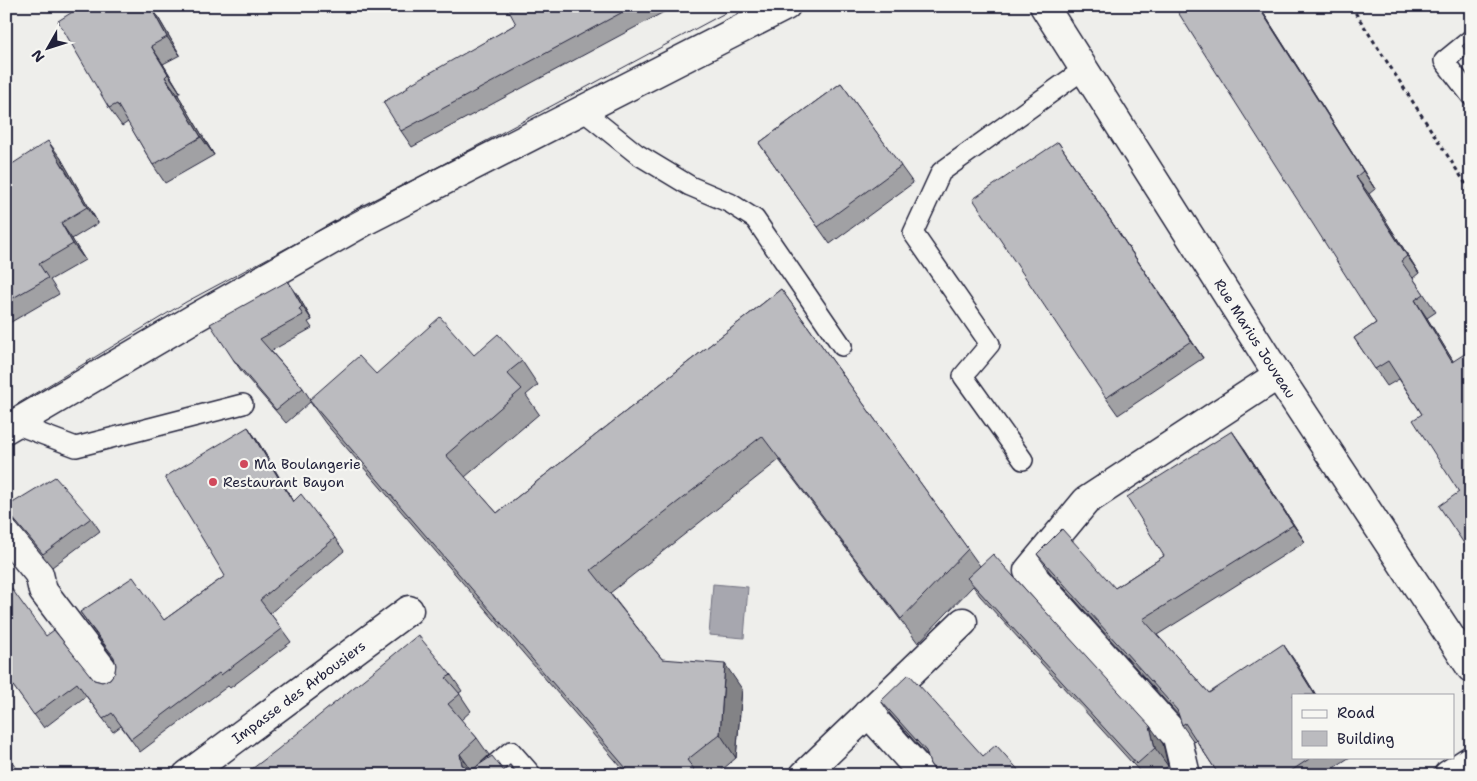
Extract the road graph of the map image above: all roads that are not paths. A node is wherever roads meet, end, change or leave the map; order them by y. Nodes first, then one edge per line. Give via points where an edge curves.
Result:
1 (786, 6) edge
2 (1044, 6) edge
3 (1471, 39) edge
4 (1084, 70) junction
5 (1471, 96) edge
6 (582, 110) junction
7 (842, 346) dead end
8 (1278, 375) junction
9 (243, 404) dead end
10 (10, 426) edge
11 (1023, 460) dead end
12 (6, 534) edge
13 (409, 610) dead end
14 (963, 622) dead end
15 (1467, 655) edge
16 (110, 680) edge
17 (868, 713) junction
18 (1471, 760) edge
19 (188, 775) edge
20 (482, 775) edge
21 (532, 775) edge
22 (804, 775) edge
23 (924, 775) edge
24 (1186, 775) edge
25 (1448, 775) edge

1 - 6 street
2 - 4 street, Rue Marius Jouveau
3 - 5 lane via 1444,61
4 - 8 street, Rue Marius Jouveau
4 - 11 lane via 941,172 913,233 990,344 964,376
6 - 7 lane via 637,154 755,219
6 - 10 street via 367,220
8 - 15 street, Rue Marius Jouveau
8 - 24 street via 1086,502 1028,571 1177,737
9 - 10 lane via 76,447
12 - 16 street via 39,574 43,591
13 - 19 street, Impasse des Arbousiers
14 - 17 street
17 - 22 street
17 - 23 street
18 - 25 street
20 - 21 lane via 511,751

